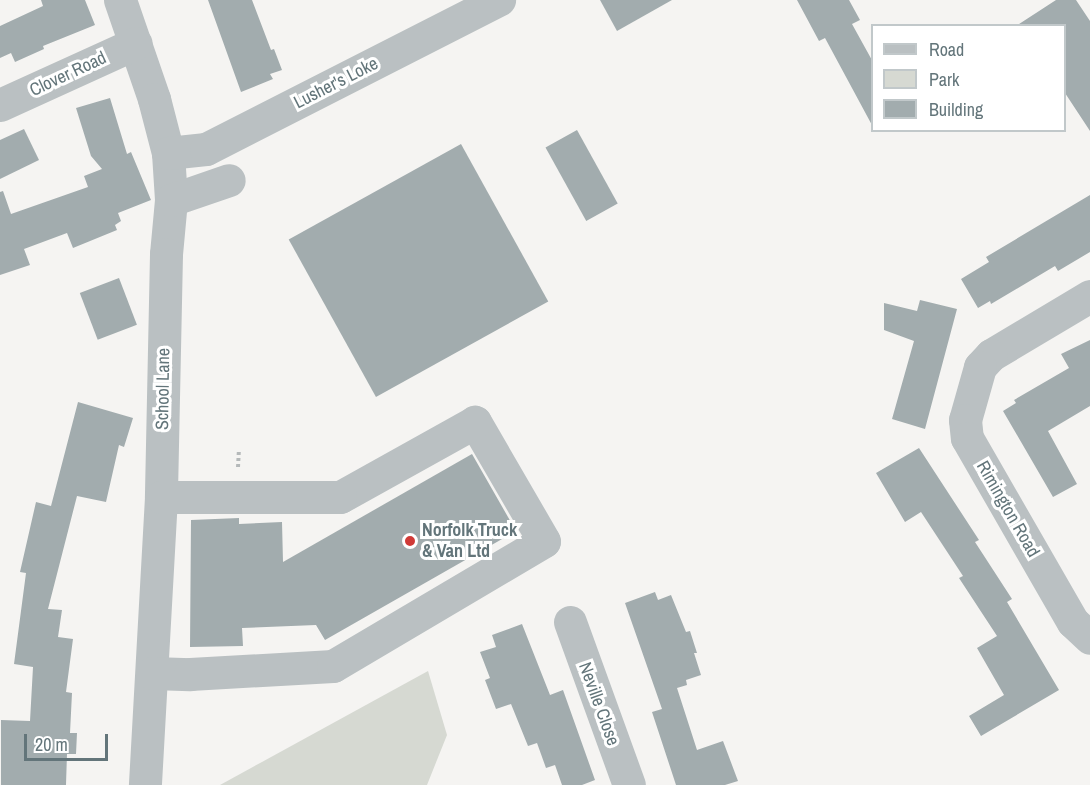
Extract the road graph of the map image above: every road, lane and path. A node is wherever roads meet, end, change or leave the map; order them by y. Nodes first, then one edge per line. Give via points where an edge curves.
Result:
1 (120, 0) edge
2 (499, 0) edge
3 (136, 43) junction
4 (0, 105) edge
5 (168, 153) junction
6 (229, 180) dead end
7 (171, 200) junction
8 (1090, 296) edge
9 (239, 450) dead end
10 (238, 466) dead end
11 (161, 497) junction
12 (570, 622) dead end
13 (1090, 638) edge
14 (152, 673) junction
15 (145, 785) edge
16 (628, 785) edge

1 - 3 street, School Lane
2 - 5 street, Lusher's Loke via 206,149
3 - 4 street, Clover Road
3 - 5 street, School Lane
5 - 7 street, School Lane
6 - 7 street
7 - 11 street, School Lane via 166,254
8 - 13 street, Rimington Road via 991,355 980,367 965,420 967,438 1073,622
9 - 10 path
11 - 14 street, School Lane
11 - 14 street via 340,497 474,422 544,541 333,666
12 - 16 street, Neville Close
14 - 15 street, School Lane

